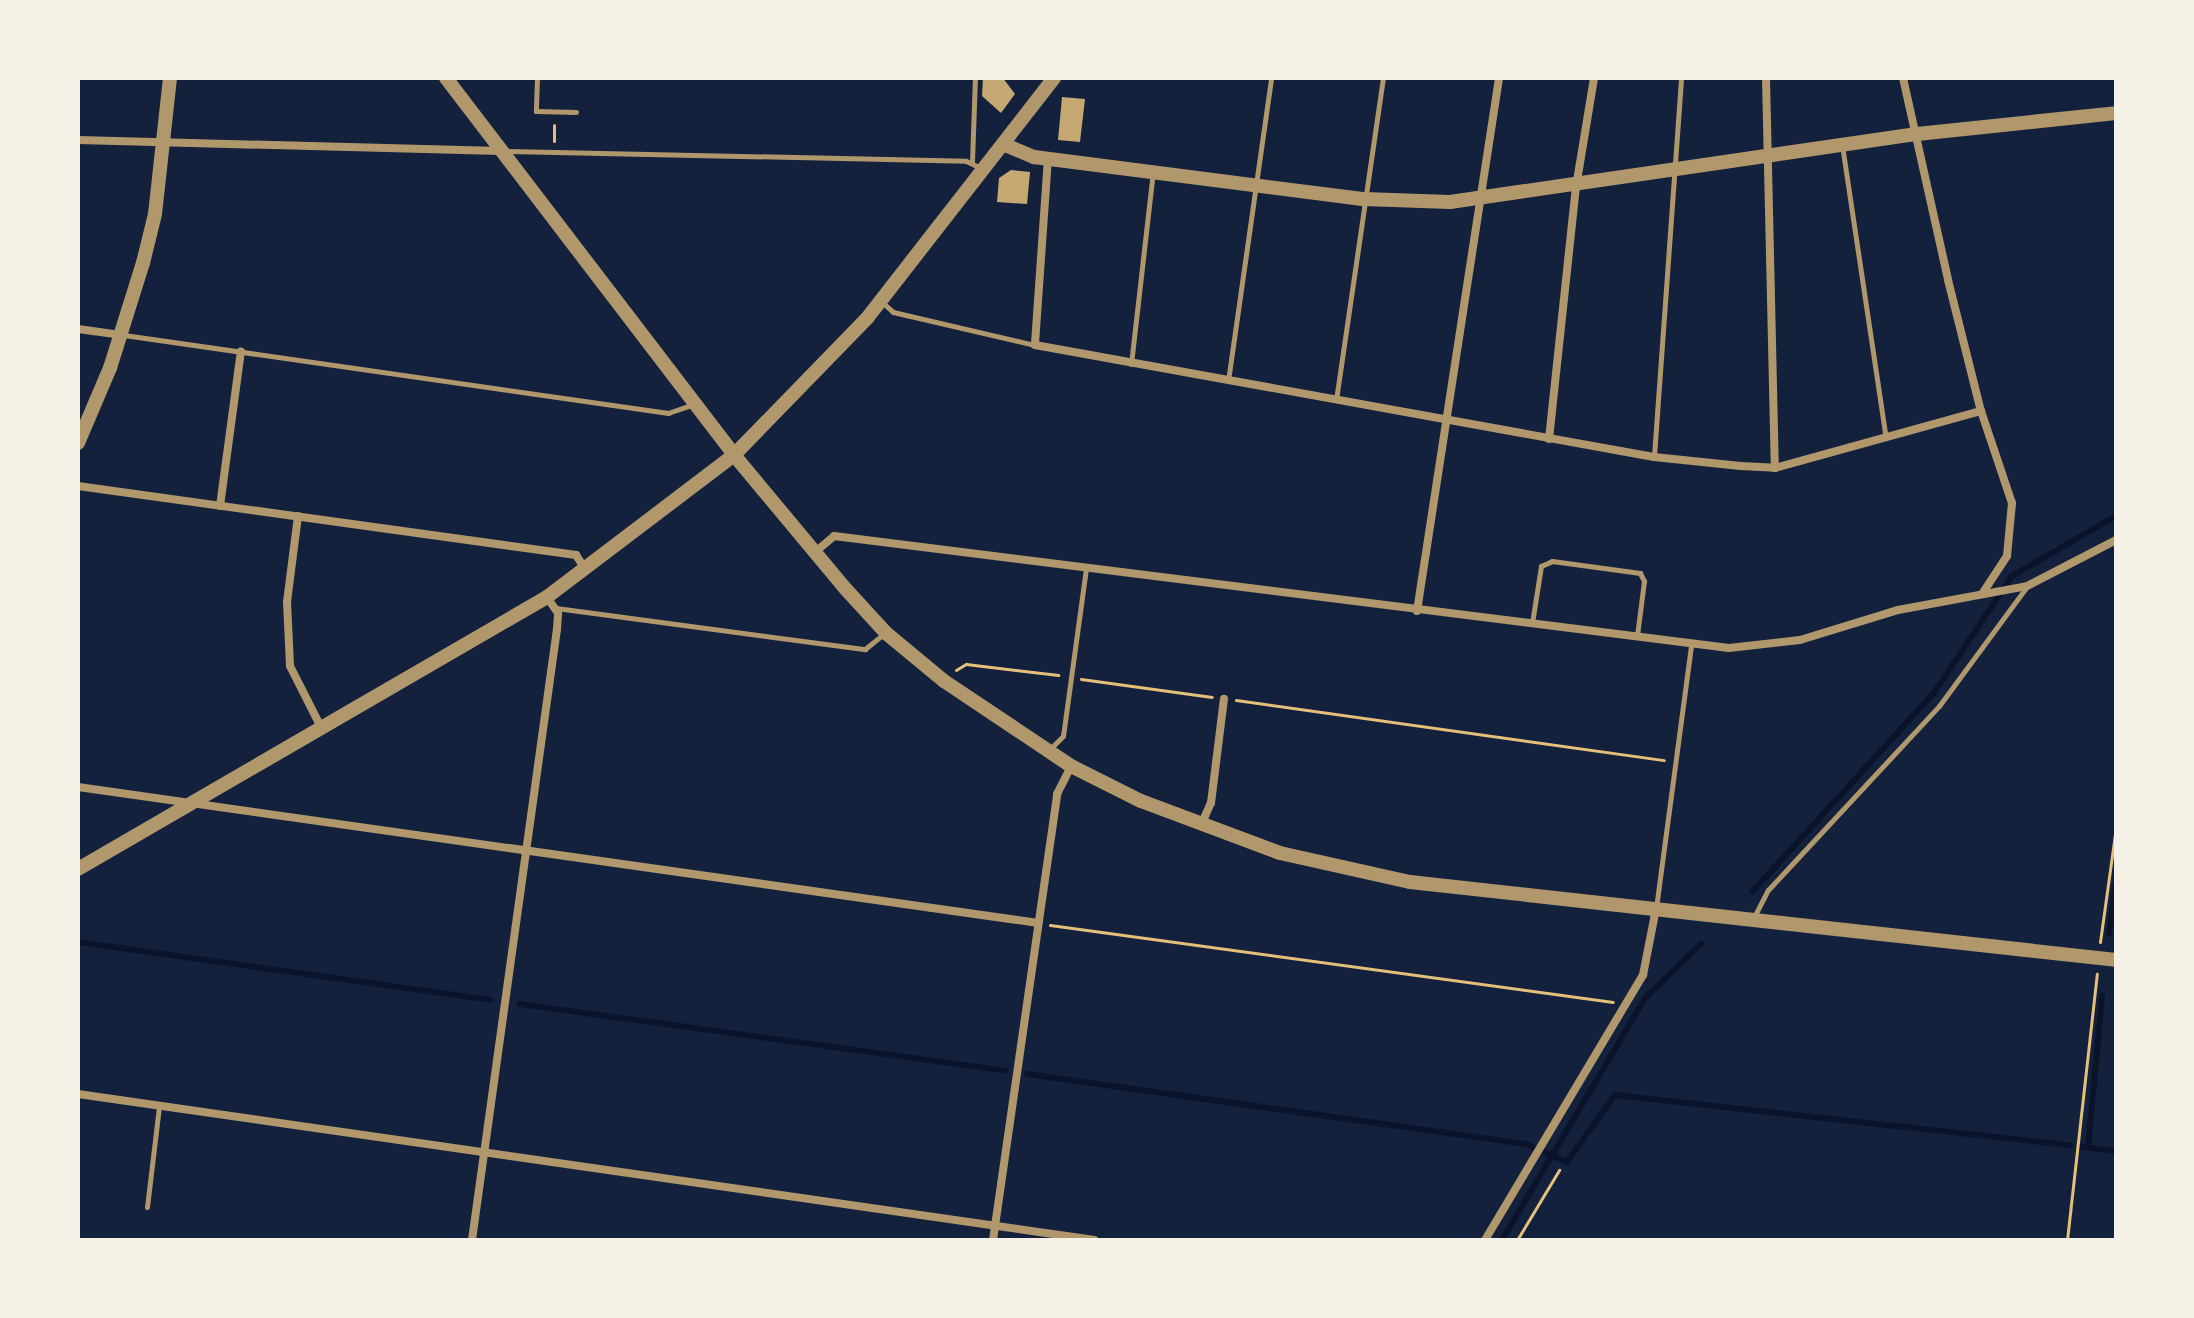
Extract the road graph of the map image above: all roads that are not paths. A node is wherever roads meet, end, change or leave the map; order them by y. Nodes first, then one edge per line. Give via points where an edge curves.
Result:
1 (170, 78) edge
2 (446, 78) edge
3 (537, 78) edge
4 (975, 78) edge
5 (1054, 78) edge
6 (1271, 78) edge
7 (1383, 78) edge
8 (1499, 78) edge
9 (1594, 78) edge
10 (1681, 78) edge
11 (1766, 78) edge
12 (1903, 78) edge
13 (576, 112) dead end
14 (2116, 113) edge
15 (1917, 134) junction
16 (78, 140) edge
17 (165, 141) junction
18 (1003, 144) junction
19 (1842, 144) junction
20 (500, 151) junction
21 (1048, 158) junction
22 (1765, 158) junction
23 (978, 166) junction
24 (1153, 171) junction
25 (1674, 171) junction
26 (1255, 184) junction
27 (1576, 187) junction
28 (1364, 199) junction
29 (1479, 201) junction
30 (881, 301) junction
31 (78, 329) edge
32 (121, 335) junction
33 (1035, 345) junction
34 (241, 351) junction
35 (1131, 364) junction
36 (1227, 382) junction
37 (1336, 400) junction
38 (695, 404) junction
39 (1981, 411) junction
40 (1449, 422) junction
41 (1886, 438) junction
42 (1549, 439) junction
43 (78, 443) edge
44 (734, 455) junction
45 (1654, 457) junction
46 (1775, 468) junction
47 (78, 486) edge
48 (220, 506) junction
49 (298, 516) junction
50 (2116, 540) edge
51 (814, 553) junction
52 (1086, 569) junction
53 (586, 570) junction
54 (2027, 586) junction
55 (1986, 593) junction
56 (552, 602) junction
57 (1417, 611) junction
58 (1532, 623) junction
59 (886, 633) junction
60 (1637, 636) junction
61 (1691, 643) junction
62 (1224, 699) road end
63 (323, 730) junction
64 (1048, 751) junction
65 (1071, 766) junction
66 (78, 787) edge
67 (196, 803) junction
68 (1201, 825) junction
69 (529, 847) junction
70 (78, 869) edge
71 (1656, 908) junction
72 (1752, 920) junction
73 (1038, 923) junction
74 (2116, 960) edge
75 (78, 1094) edge
76 (159, 1106) junction
77 (485, 1153) junction
78 (147, 1207) dead end
79 (995, 1226) junction
80 (472, 1240) edge
81 (993, 1240) edge
82 (1095, 1240) edge
83 (1485, 1240) edge

1 - 17 street
2 - 20 street
3 - 13 lane via 536,111
4 - 23 lane
5 - 18 street
6 - 26 lane
7 - 28 lane
8 - 29 street
9 - 27 street
10 - 25 lane
11 - 22 street
12 - 15 street
14 - 15 street
15 - 19 street
15 - 39 street
16 - 17 street
17 - 20 street
17 - 32 street via 155,214
18 - 21 street
18 - 23 street
19 - 22 street
19 - 41 lane
20 - 23 lane
20 - 38 street
21 - 24 street
21 - 33 street
22 - 25 street
22 - 46 street
23 - 30 street
24 - 26 street
24 - 35 lane
25 - 27 street
25 - 45 lane
26 - 28 street
26 - 36 lane
27 - 29 street
27 - 42 street
28 - 29 street
28 - 37 lane
29 - 40 street
30 - 33 lane via 893,312 1018,346
30 - 44 street
31 - 32 street
32 - 34 lane
32 - 43 street
33 - 35 street
34 - 38 lane via 668,413
34 - 48 street
35 - 36 street
36 - 37 street
37 - 40 street
38 - 44 street
39 - 41 street
39 - 55 street via 2012,503 2007,556
40 - 42 street
40 - 57 street
41 - 46 street
42 - 45 street
44 - 51 street
44 - 53 street
45 - 46 street
47 - 48 street
48 - 49 street
49 - 53 street via 576,555
49 - 63 street via 287,602 290,666
50 - 54 street
51 - 52 street via 834,536
51 - 59 street
52 - 57 street
52 - 64 lane via 1063,736
53 - 56 street
54 - 55 street
54 - 72 lane via 1939,706 1768,890
55 - 61 street via 1898,610 1800,640 1729,648
56 - 59 lane via 870,649
56 - 63 street
56 - 69 street
57 - 58 street
58 - 60 street
58 - 60 lane via 1541,566 1552,561 1640,573 1644,581
59 - 64 street via 944,681
60 - 61 street
61 - 71 lane
62 - 68 street via 1211,803
63 - 67 street
64 - 65 street
65 - 68 street
65 - 73 street via 1057,794
66 - 67 street
67 - 69 street
67 - 70 street
68 - 71 street via 1280,853 1410,882
69 - 73 street
69 - 77 street
71 - 72 street
71 - 83 street via 1643,975
72 - 74 street
73 - 79 street
75 - 76 street
76 - 77 street
76 - 78 lane
77 - 79 street
77 - 80 street
79 - 81 street
79 - 82 street

